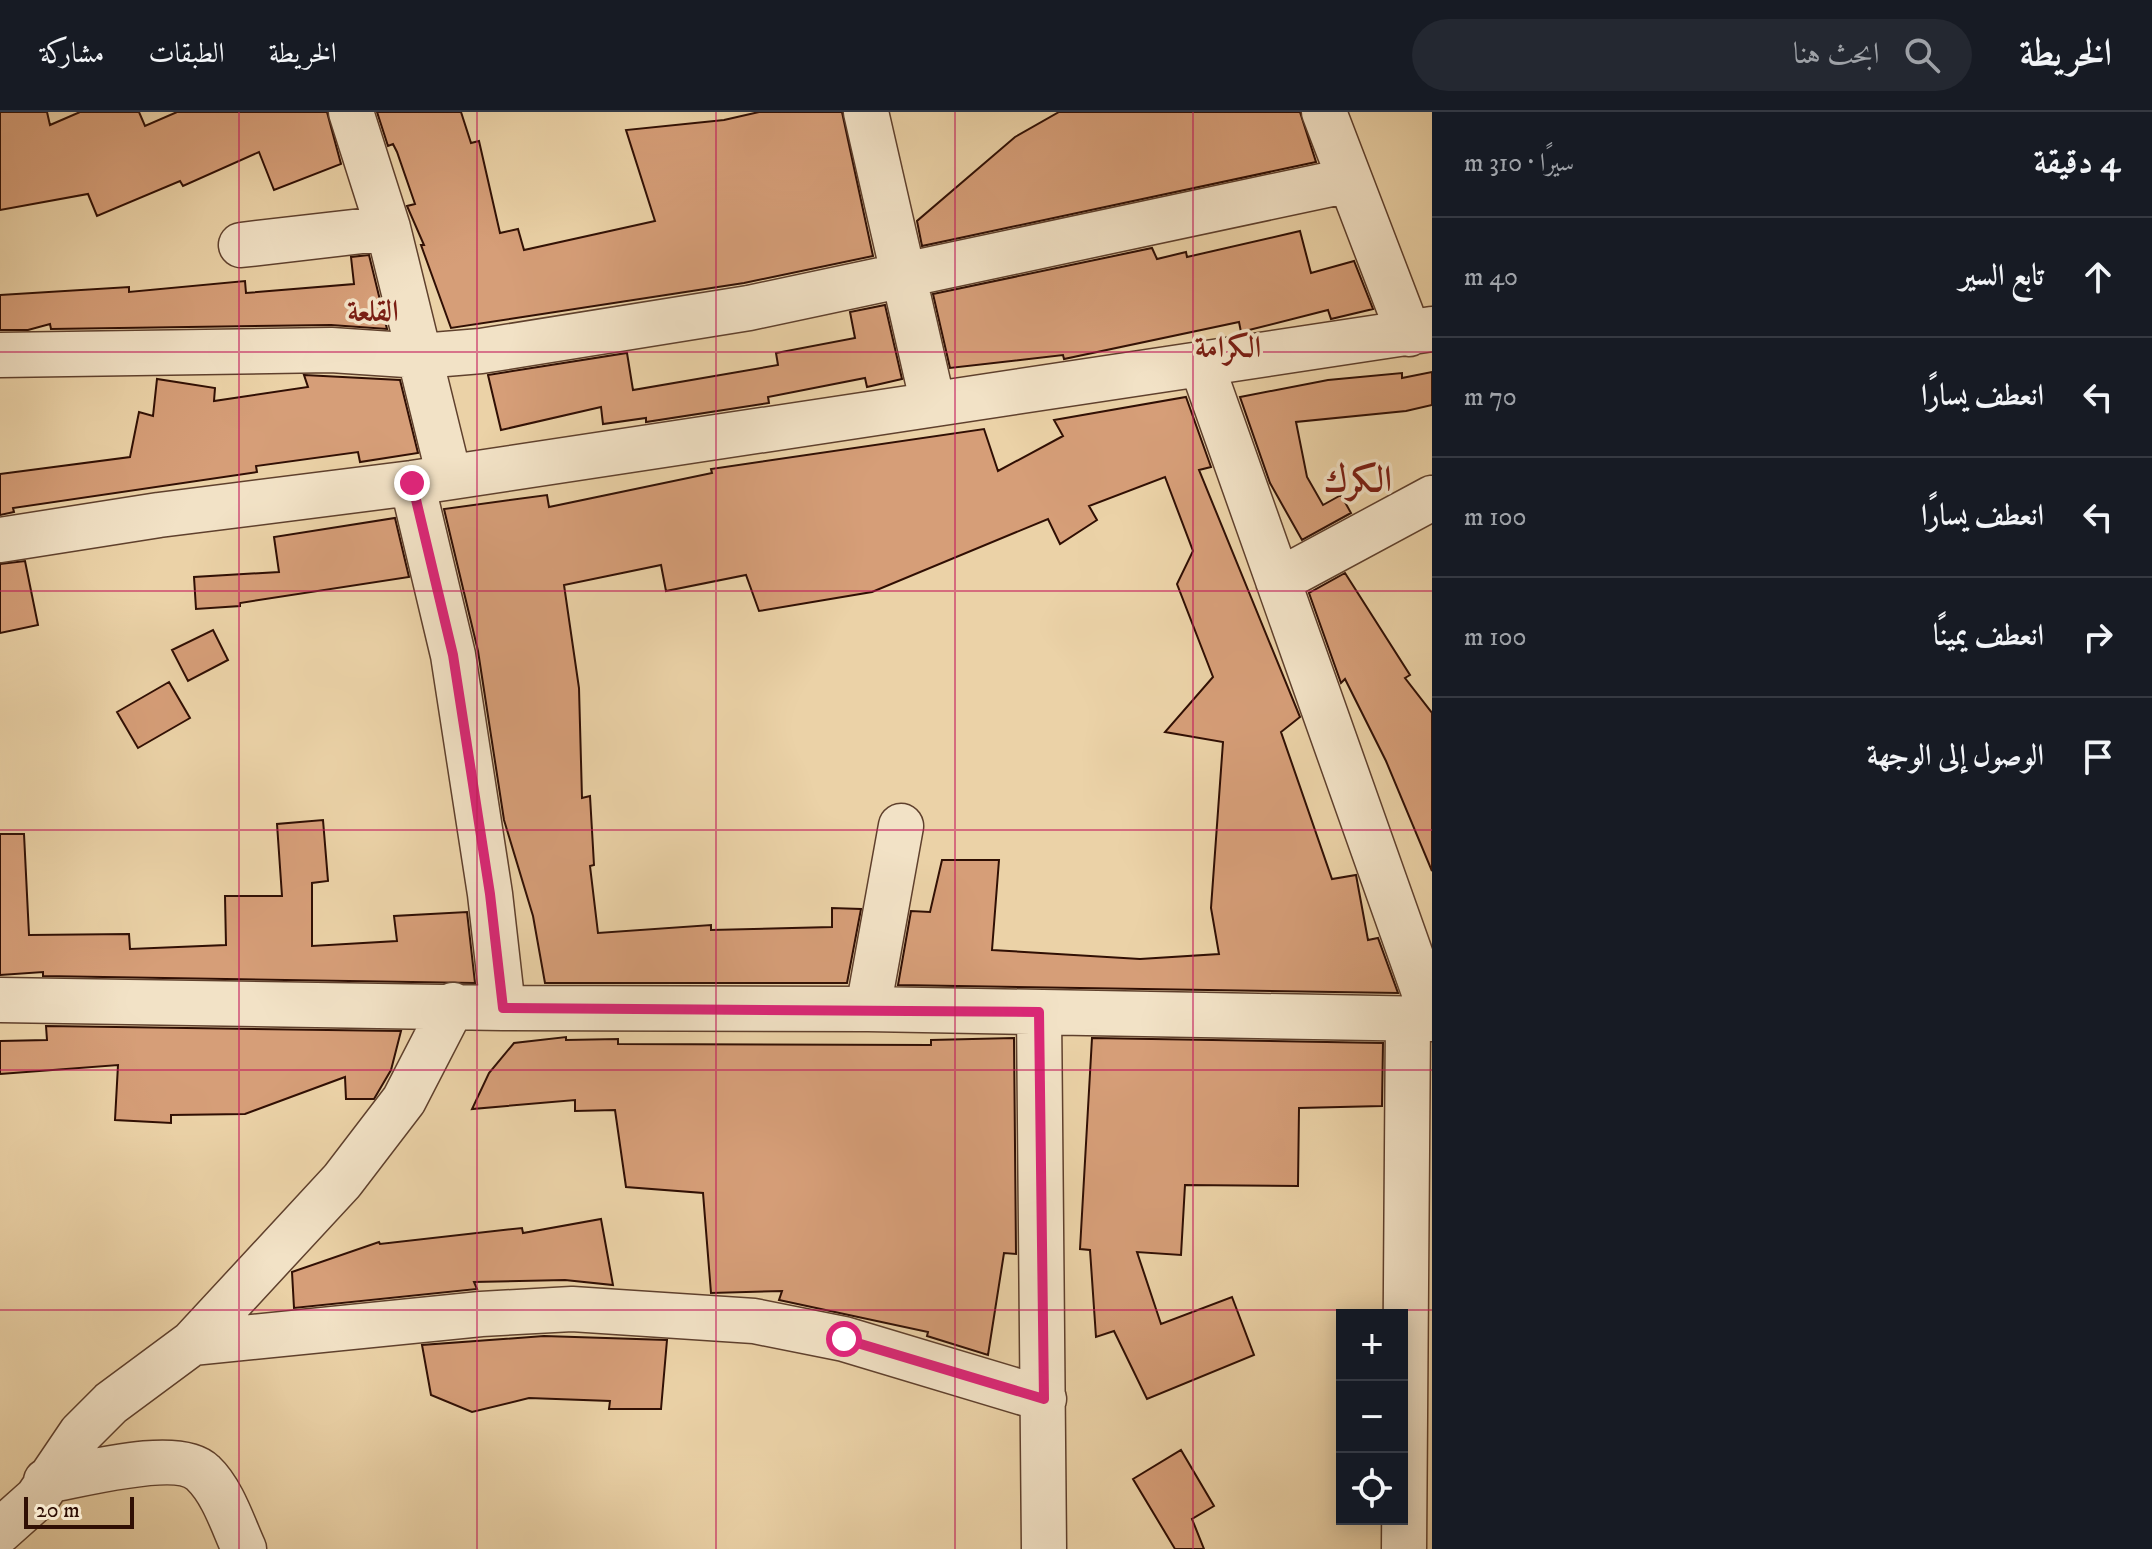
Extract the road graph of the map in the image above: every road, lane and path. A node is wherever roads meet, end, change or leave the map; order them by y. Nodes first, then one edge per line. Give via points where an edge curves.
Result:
1 (351, 112) edge
2 (866, 112) edge
3 (1324, 112) edge
4 (1350, 180) junction
5 (388, 228) junction
6 (241, 245) dead end
7 (902, 276) junction
8 (1420, 332) edge
9 (0, 355) edge
10 (421, 356) junction
11 (1202, 366) junction
12 (933, 404) junction
13 (431, 479) junction
14 (1432, 498) edge
15 (0, 540) edge
16 (1278, 581) junction
17 (901, 826) dead end
18 (0, 1000) edge
19 (453, 1005) junction
20 (503, 1008) junction
21 (868, 1009) junction
22 (1039, 1012) junction
23 (1424, 1018) edge
24 (192, 1343) junction
25 (1044, 1399) junction
26 (46, 1481) junction
27 (0, 1531) edge
28 (244, 1549) edge
29 (1044, 1549) edge
30 (1404, 1549) edge

1 - 5 street
2 - 7 street
3 - 4 street
4 - 7 street
4 - 8 street
5 - 6 street
5 - 10 street
7 - 10 street via 593,334
7 - 12 street
8 - 11 street
9 - 10 street via 331,350
10 - 13 street
11 - 12 street
11 - 16 street
12 - 13 street
13 - 15 street
13 - 20 street
14 - 16 street
16 - 23 street
17 - 21 street
18 - 19 street
19 - 20 street
19 - 24 street via 386,1127
20 - 21 street
21 - 22 street
22 - 23 street
22 - 25 street
23 - 30 street
24 - 25 street via 572,1309 754,1321 932,1363
24 - 26 street via 111,1403 64,1453
25 - 29 street
26 - 27 street via 37,1498
26 - 28 street via 169,1461 194,1466 218,1495

